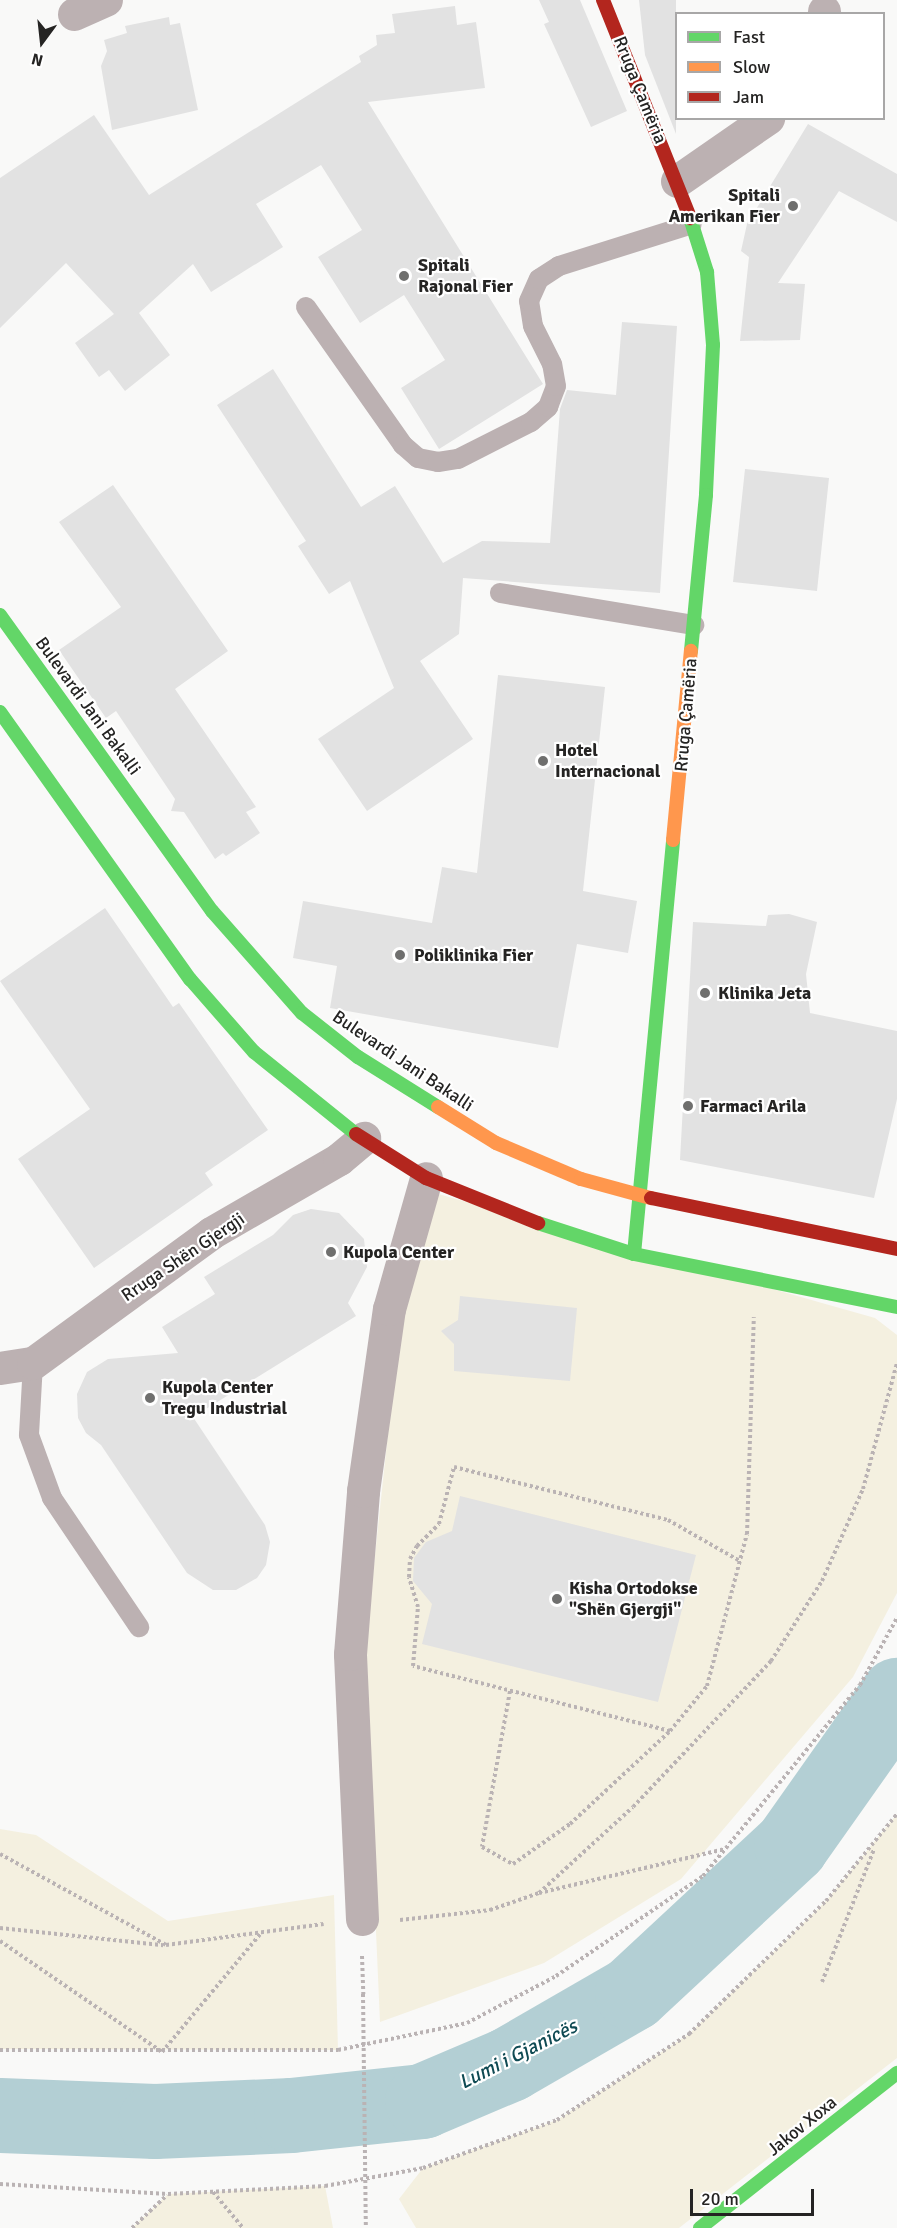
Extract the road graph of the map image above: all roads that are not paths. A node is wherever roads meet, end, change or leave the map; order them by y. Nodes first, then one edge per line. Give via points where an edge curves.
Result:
1 (106, 0) edge
2 (603, 0) edge
3 (74, 14) dead end
4 (765, 120) edge
5 (677, 181) junction
6 (692, 224) junction
7 (306, 307) dead end
8 (500, 593) dead end
9 (0, 615) edge
10 (694, 625) junction
11 (0, 712) edge
12 (364, 1138) junction
13 (426, 1178) junction
14 (640, 1196) junction
15 (897, 1249) edge
16 (634, 1254) junction
17 (897, 1307) edge
18 (33, 1363) junction
19 (0, 1368) edge
20 (139, 1627) dead end
21 (362, 1919) road end
22 (897, 2073) edge
23 (700, 2228) edge

1 - 3 street
2 - 5 main road, Rruga Çamëria
4 - 5 street
5 - 6 main road, Rruga Çamëria
6 - 7 lane via 559,266 539,279 529,301 532,326 552,364 555,386 548,407 531,422 458,459 438,462 418,458 403,444
6 - 10 main road, Rruga Çamëria via 707,272 713,345
8 - 10 lane
9 - 14 main road, Bulevardi Jani Bakalli via 212,911 302,1013 358,1057 496,1143 581,1179
10 - 14 main road, Rruga Çamëria
11 - 12 main road via 190,979 254,1052
12 - 13 main road
12 - 18 street, Rruga Shën Gjergji via 339,1159 211,1233
13 - 16 main road via 525,1220
13 - 21 street via 388,1310 363,1491 351,1654
14 - 15 main road, Bulevardi Jani Bakalli
14 - 16 main road, Rruga Çamëria
16 - 17 main road
18 - 19 street, Rruga Shën Gjergji
18 - 20 lane via 29,1435 52,1498
22 - 23 main road, Jakov Xoxa

